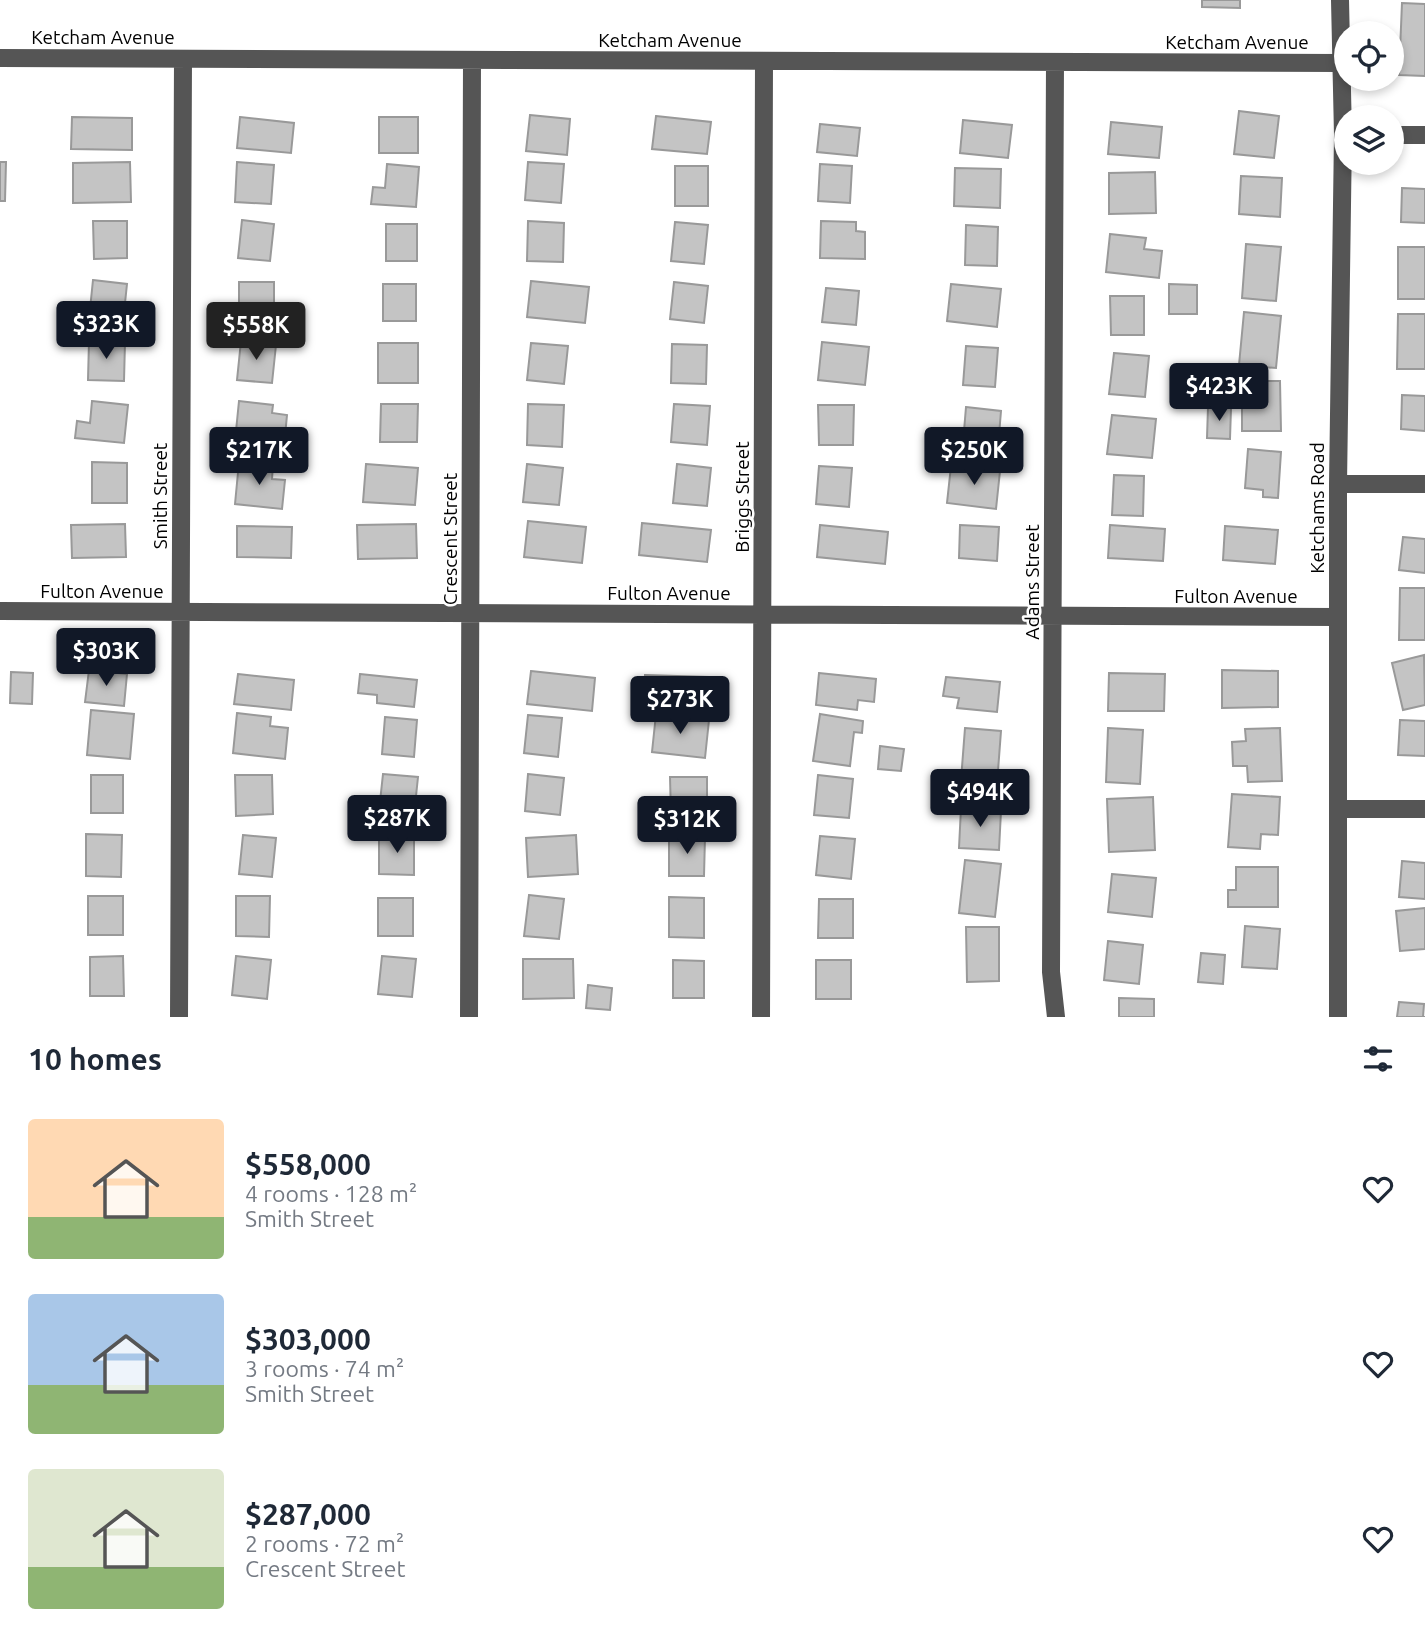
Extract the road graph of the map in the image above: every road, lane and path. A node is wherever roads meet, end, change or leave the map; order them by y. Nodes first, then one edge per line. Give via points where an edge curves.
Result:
1 (1340, 0) edge
2 (1340, 21) edge
3 (0, 58) edge
4 (183, 59) junction
5 (472, 61) junction
6 (764, 61) junction
7 (1055, 62) junction
8 (1334, 63) edge
9 (1404, 135) edge
10 (1425, 135) edge
11 (1343, 175) edge
12 (1338, 484) junction
13 (1425, 484) edge
14 (0, 611) edge
15 (180, 612) junction
16 (471, 613) junction
17 (762, 615) junction
18 (1053, 616) junction
19 (1338, 617) junction
20 (1339, 809) junction
21 (1425, 809) edge
22 (178, 1017) edge
23 (469, 1017) edge
24 (761, 1017) edge
25 (1056, 1017) edge
26 (1338, 1017) edge

1 - 2 street, Ketchams Road
3 - 4 street, Ketcham Avenue
4 - 5 street, Ketcham Avenue
4 - 15 street, Smith Street
5 - 6 street, Ketcham Avenue
5 - 16 street, Crescent Street
6 - 7 street, Ketcham Avenue
6 - 17 street, Briggs Street
7 - 8 street, Ketcham Avenue
7 - 18 street, Adams Street
9 - 10 street
11 - 12 street, Ketchams Road
12 - 13 street
12 - 19 street, Ketchams Road
14 - 15 street, Fulton Avenue
15 - 16 street, Fulton Avenue
15 - 22 street, Smith Street
16 - 17 street, Fulton Avenue
16 - 23 street, Crescent Street
17 - 18 street, Fulton Avenue
17 - 24 street, Briggs Street
18 - 19 street, Fulton Avenue
18 - 25 street, Adams Street via 1051,972
19 - 20 street, Ketchams Road
20 - 21 street
20 - 26 street, Ketchams Road

